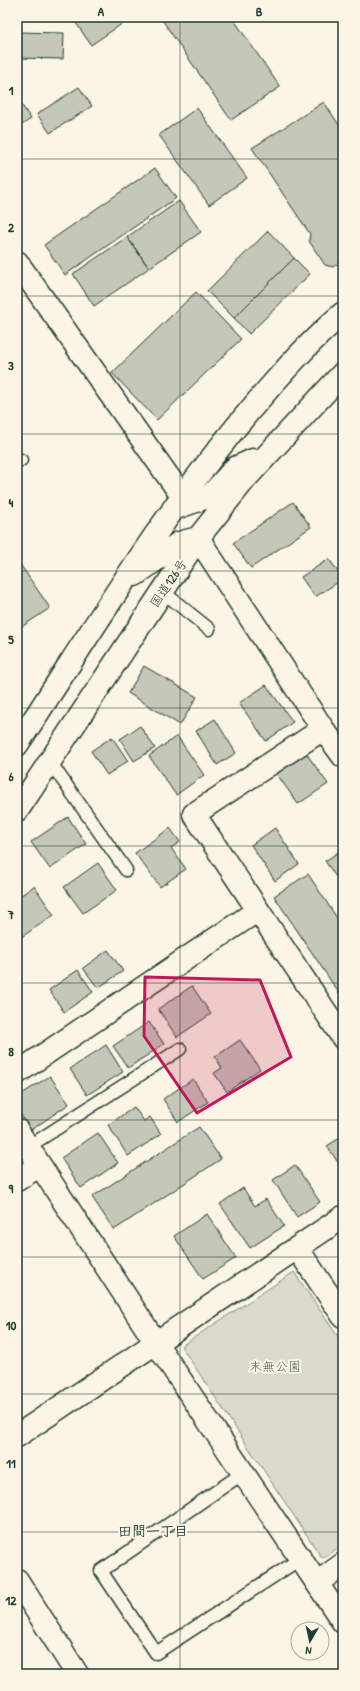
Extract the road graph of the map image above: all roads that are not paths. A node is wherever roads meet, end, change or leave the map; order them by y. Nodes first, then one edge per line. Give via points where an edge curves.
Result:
1 (17, 262) edge
2 (343, 313) edge
3 (343, 373) edge
4 (268, 454) junction
5 (177, 503) junction
6 (198, 538) junction
7 (124, 582) junction
8 (162, 592) junction
9 (209, 629) dead end
10 (323, 729) junction
11 (17, 745) edge
12 (343, 756) edge
13 (50, 762) junction
14 (17, 811) edge
15 (126, 870) dead end
16 (258, 910) junction
17 (343, 1038) edge
18 (180, 1049) dead end
19 (17, 1073) edge
20 (22, 1138) edge
21 (40, 1165) junction
22 (17, 1180) edge
23 (343, 1217) edge
24 (297, 1248) junction
25 (343, 1316) edge
26 (156, 1343) junction
27 (17, 1436) edge
28 (243, 1473) junction
29 (300, 1559) junction
30 (343, 1564) edge
31 (17, 1580) edge
32 (316, 1583) junction
33 (343, 1622) edge
34 (78, 1674) edge

1 - 5 main road
2 - 5 main road via 292,361 229,434
3 - 4 main road, 国道126号
4 - 5 main road via 235,468 210,496
4 - 6 main road, 国道126号
5 - 7 main road
6 - 7 main road via 179,543
6 - 8 main road, 国道126号
6 - 10 main road
7 - 11 main road
8 - 9 lane
8 - 13 main road, 国道126号
10 - 12 main road
10 - 16 main road via 194,814
13 - 14 main road, 国道126号
13 - 15 lane
16 - 17 main road
16 - 19 main road
18 - 20 lane
20 - 21 main road
21 - 22 main road
21 - 26 main road
23 - 24 main road
24 - 25 main road
24 - 26 main road
26 - 27 main road
26 - 28 main road
28 - 29 main road
28 - 29 lane via 101,1571 156,1653
29 - 32 main road
30 - 32 main road
31 - 34 main road
32 - 33 main road

